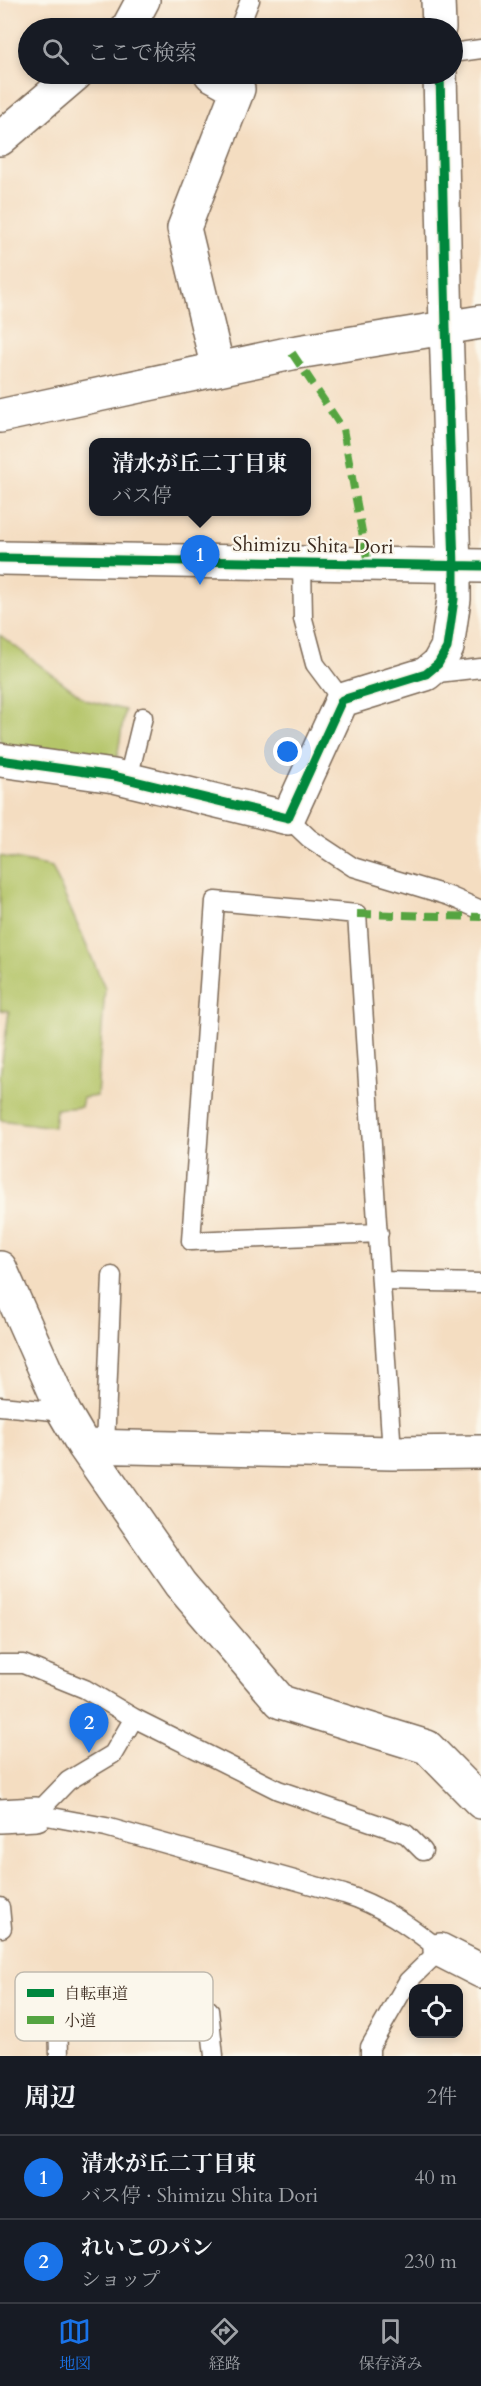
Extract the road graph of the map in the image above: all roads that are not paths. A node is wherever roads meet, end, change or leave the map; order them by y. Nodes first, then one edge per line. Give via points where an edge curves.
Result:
1 (250, 0) edge
2 (438, 0) edge
3 (242, 18) edge
4 (439, 18) edge
5 (481, 49) edge
6 (463, 52) edge
7 (64, 84) edge
8 (230, 84) edge
9 (440, 84) edge
10 (0, 139) edge
11 (481, 322) edge
12 (446, 327) junction
13 (218, 369) junction
14 (0, 416) edge
15 (0, 558) edge
16 (302, 563) junction
17 (468, 566) edge
18 (481, 668) edge
19 (426, 674) junction
20 (342, 700) junction
21 (143, 717) dead end
22 (0, 760) edge
23 (128, 779) junction
24 (288, 818) junction
25 (481, 910) edge
26 (379, 1233) junction
27 (0, 1268) edge
28 (112, 1276) dead end
29 (382, 1281) junction
30 (481, 1283) edge
31 (0, 1406) edge
32 (64, 1412) junction
33 (94, 1446) junction
34 (481, 1452) edge
35 (392, 1453) junction
36 (0, 1664) edge
37 (134, 1718) junction
38 (481, 1802) edge
39 (36, 1814) junction
40 (0, 1816) edge
41 (423, 1851) dead end
42 (0, 1907) edge
43 (2, 1928) dead end
44 (440, 1950) junction
45 (481, 1971) edge
46 (59, 2041) edge
47 (212, 2041) edge
48 (59, 2056) edge
49 (214, 2056) edge
50 (370, 2056) edge

1 - 3 lane
2 - 4 street
5 - 6 lane
7 - 10 street
8 - 13 street via 238,88 184,228
9 - 12 street
11 - 12 street
12 - 13 street
12 - 17 street
13 - 14 street
15 - 16 street, Shimizu Shita Dori
16 - 17 street, Shimizu Shita Dori
16 - 20 lane via 303,619 315,663
17 - 19 street via 454,599 447,648 438,664
18 - 19 lane
19 - 20 street
20 - 24 street
21 - 23 lane
22 - 23 street
23 - 24 street
24 - 25 lane via 352,867 449,896
26 - 26 lane via 357,914 214,901 191,1241
26 - 29 lane
27 - 32 street
28 - 33 lane
29 - 30 lane
29 - 35 lane
31 - 32 lane
32 - 33 street
33 - 35 street
33 - 38 street via 180,1584 281,1702 428,1747
34 - 35 street
36 - 37 lane via 23,1665 85,1689
37 - 39 lane via 113,1754 68,1781
37 - 41 lane via 278,1790 406,1834
39 - 40 street
39 - 44 lane via 106,1827 370,1902
42 - 43 lane
44 - 45 street
44 - 50 lane via 408,1981 370,2047
46 - 48 lane
47 - 49 lane

